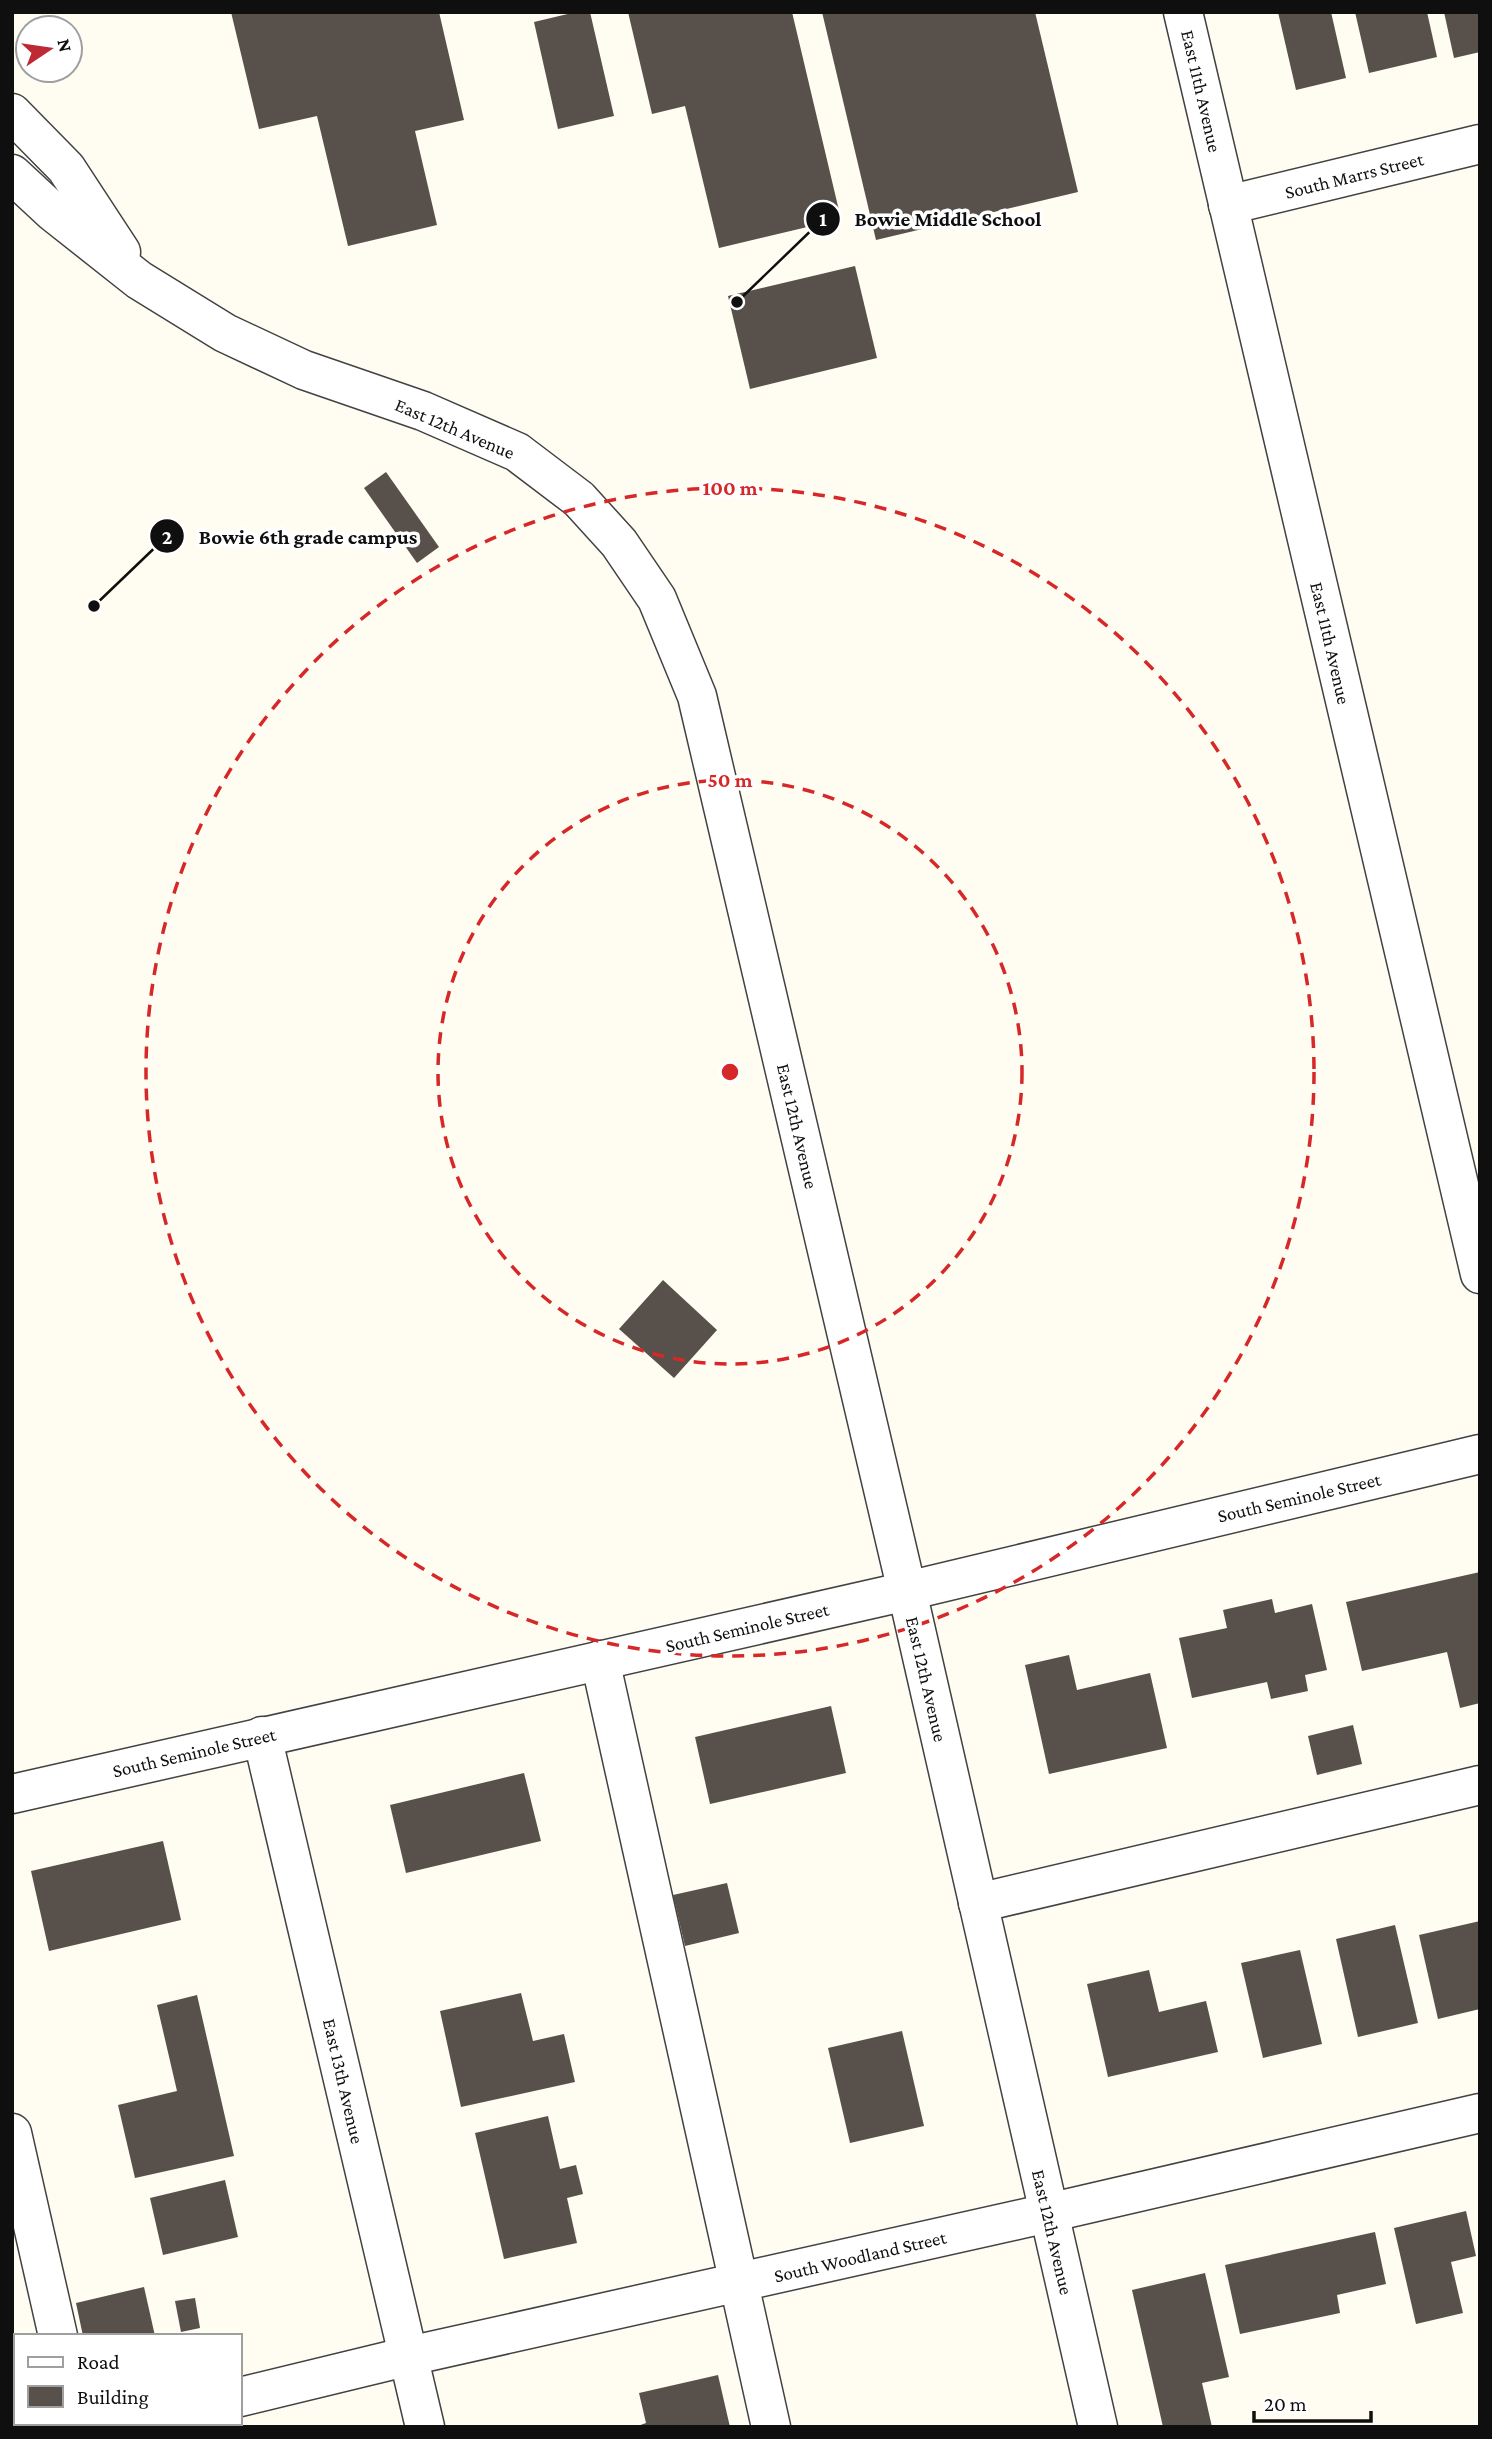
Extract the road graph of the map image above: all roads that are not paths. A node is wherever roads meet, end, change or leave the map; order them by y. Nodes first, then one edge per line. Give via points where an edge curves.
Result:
1 (1183, 12) edge
2 (12, 113) edge
3 (1480, 144) edge
4 (12, 174) edge
5 (1228, 205) junction
6 (139, 280) junction
7 (1480, 1275) edge
8 (1480, 1454) edge
9 (907, 1591) junction
10 (600, 1660) junction
11 (262, 1736) junction
12 (1480, 1785) edge
13 (12, 1794) edge
14 (978, 1903) junction
15 (1480, 2113) edge
16 (12, 2133) edge
17 (1048, 2213) junction
18 (738, 2283) junction
19 (58, 2334) edge
20 (409, 2356) junction
21 (242, 2397) edge
22 (425, 2427) edge
23 (771, 2427) edge
24 (1098, 2427) edge

1 - 5 street, East 11th Avenue
2 - 6 street via 66,168
3 - 5 street, South Marrs Street
4 - 6 street, East 12th Avenue
5 - 7 street, East 11th Avenue
6 - 9 street, East 12th Avenue via 225,333 304,370 423,411 517,453 579,499 619,543 657,599 697,696
8 - 9 street, South Seminole Street
9 - 10 street, South Seminole Street
9 - 14 street, East 12th Avenue
10 - 11 street, South Seminole Street
10 - 18 street
11 - 13 street, South Seminole Street
11 - 20 street, East 13th Avenue
12 - 14 street
14 - 17 street, East 12th Avenue
15 - 17 street, South Woodland Street
16 - 19 street
17 - 18 street, South Woodland Street
17 - 24 street, East 12th Avenue
18 - 20 street, South Woodland Street
18 - 23 street
20 - 21 street, South Woodland Street
20 - 22 street, East 13th Avenue

